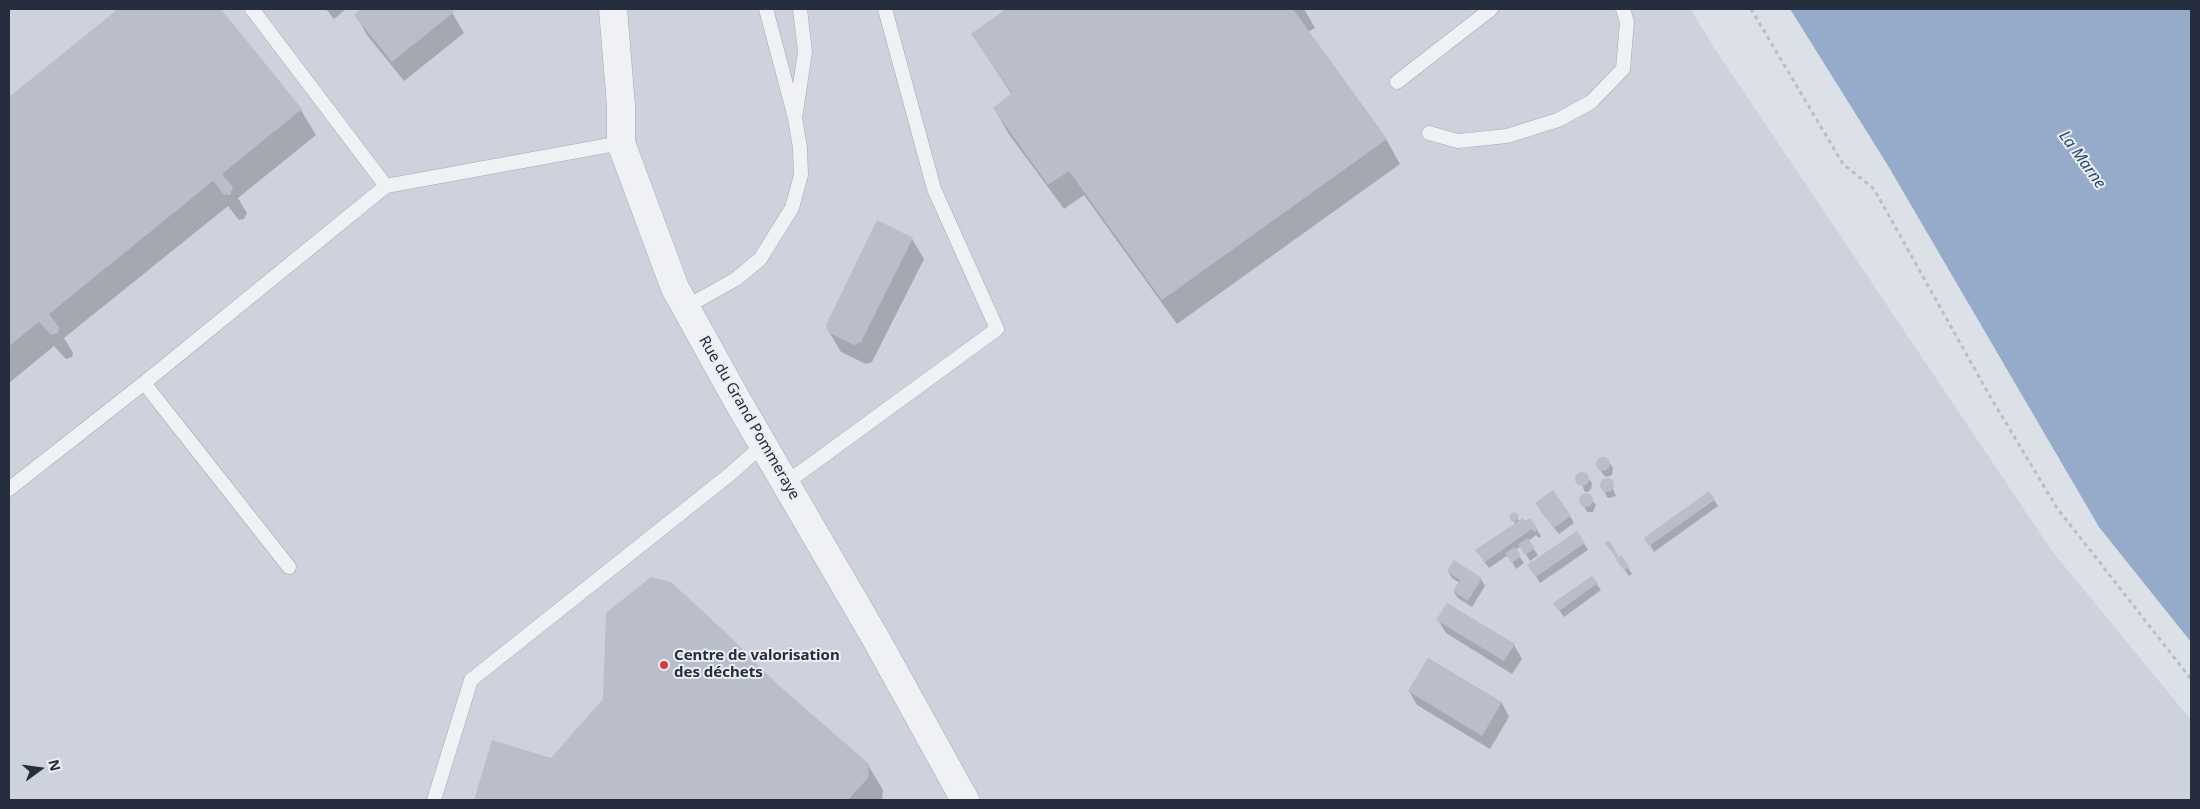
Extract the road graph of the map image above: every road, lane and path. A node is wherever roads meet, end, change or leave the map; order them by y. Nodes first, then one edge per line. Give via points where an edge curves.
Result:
1 (252, 9) edge
2 (613, 9) edge
3 (766, 9) edge
4 (800, 9) edge
5 (885, 9) edge
6 (1491, 9) edge
7 (1624, 9) edge
8 (1751, 9) edge
9 (1397, 82) dead end
10 (795, 118) junction
11 (1429, 133) dead end
12 (621, 143) junction
13 (386, 186) junction
14 (686, 307) junction
15 (144, 383) junction
16 (764, 444) junction
17 (786, 483) junction
18 (9, 489) edge
19 (289, 567) dead end
20 (2191, 679) edge
21 (434, 800) edge
22 (965, 800) edge

1 - 13 lane
2 - 12 street, Rue du Grand Pommeraye
3 - 10 lane
4 - 10 lane via 805,52
5 - 17 lane via 934,189 997,329
6 - 9 lane
7 - 11 lane via 1627,22 1623,69 1591,102 1558,120 1507,136 1458,141
8 - 20 path via 1843,164 1874,189 1988,393 2057,508
10 - 14 lane via 801,175 788,215 760,259 736,279
12 - 13 lane
12 - 14 street, Rue du Grand Pommeraye
13 - 15 lane
14 - 16 street, Rue du Grand Pommeraye
15 - 18 lane
15 - 19 lane
16 - 17 street, Rue du Grand Pommeraye
16 - 21 lane via 471,680
17 - 22 street, Rue du Grand Pommeraye

